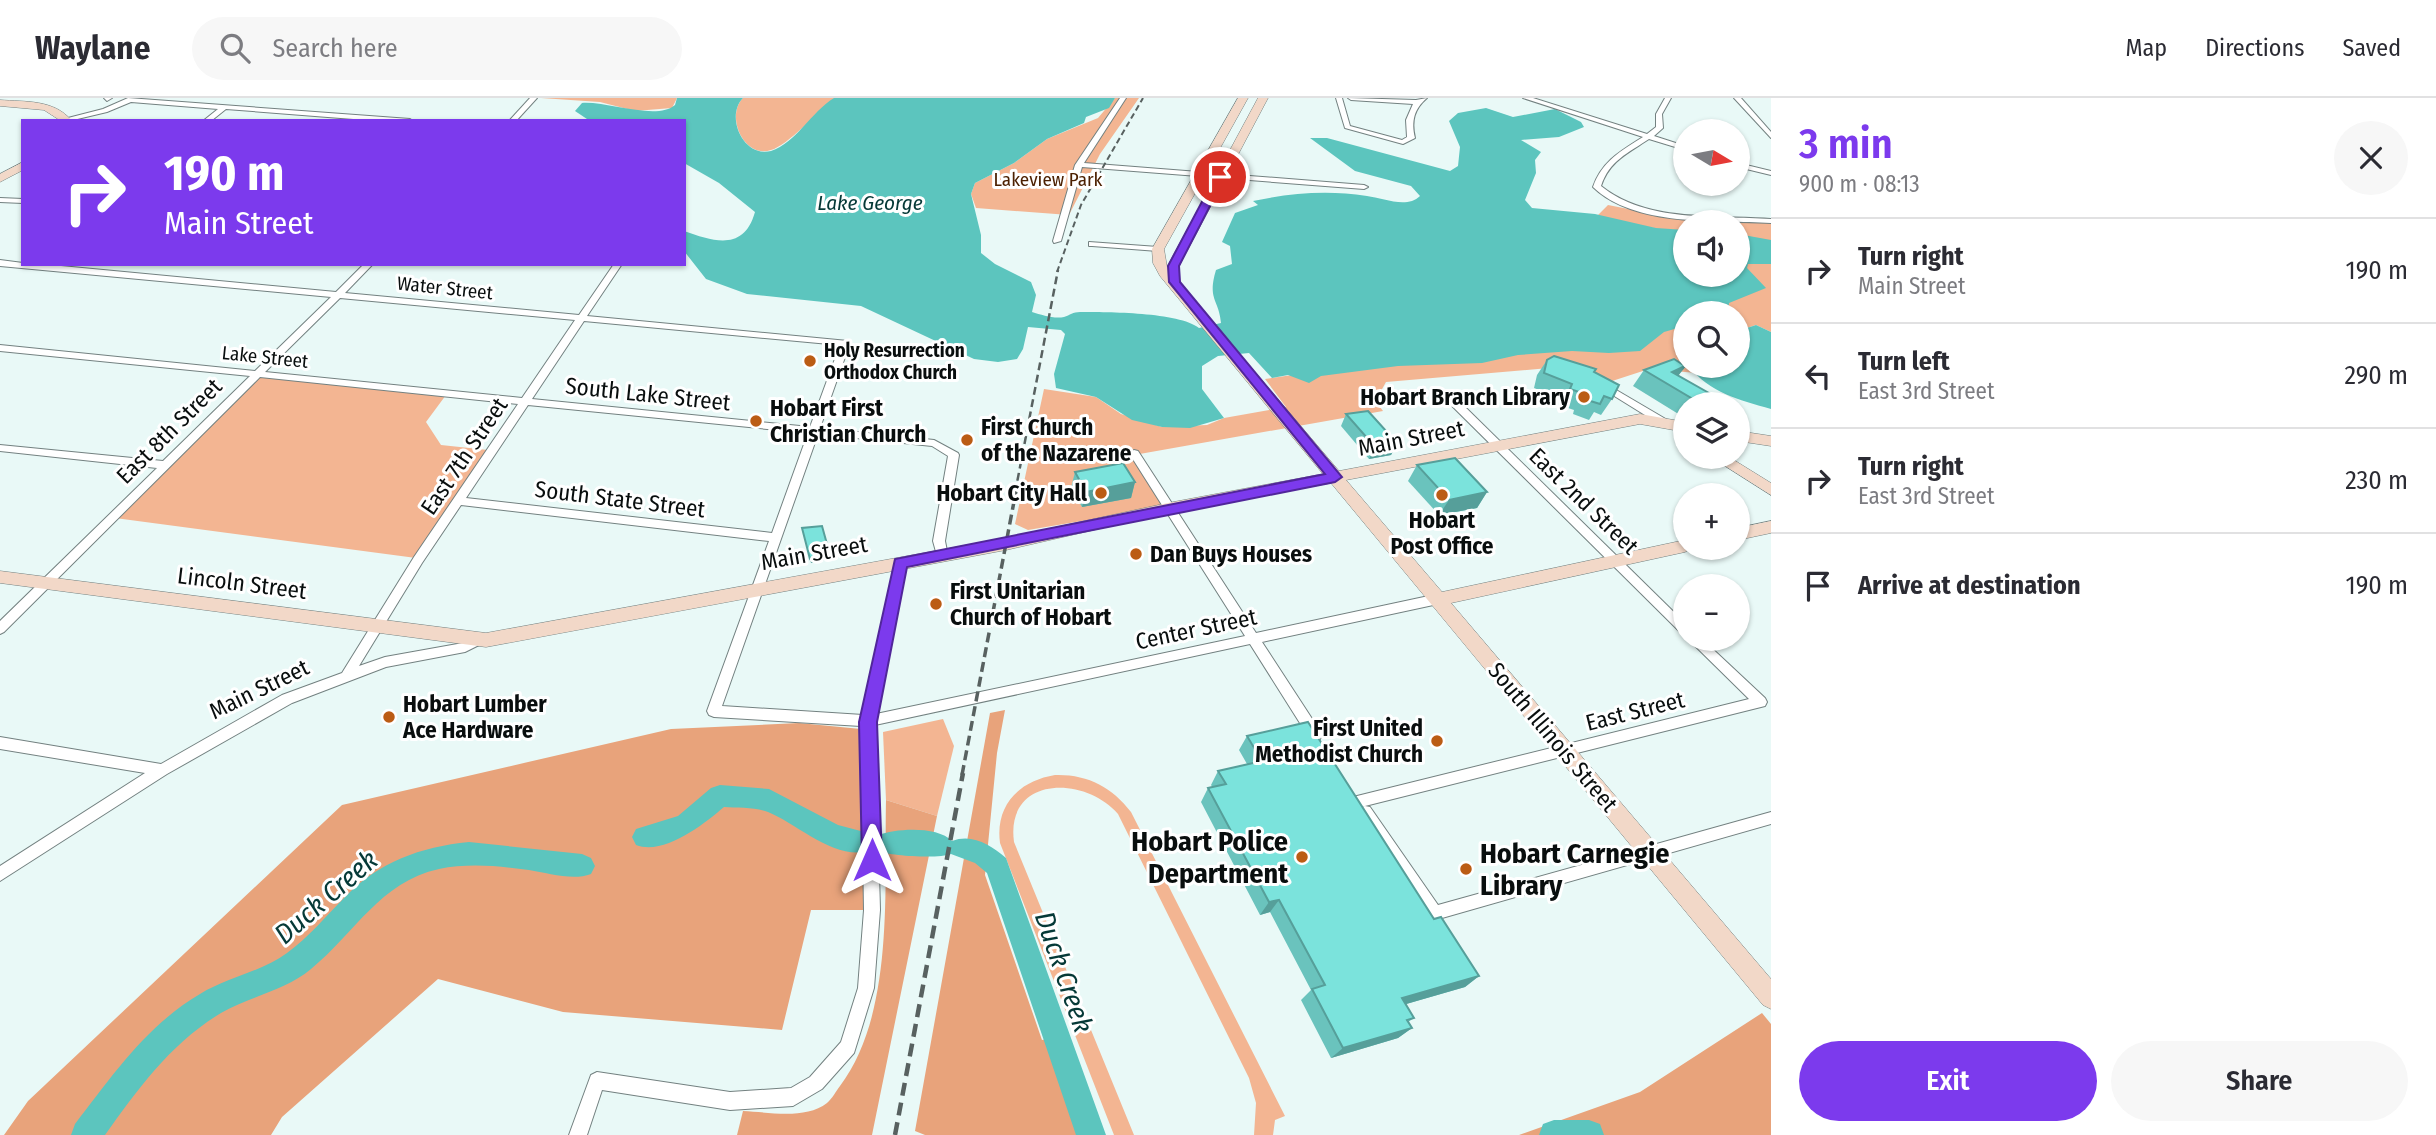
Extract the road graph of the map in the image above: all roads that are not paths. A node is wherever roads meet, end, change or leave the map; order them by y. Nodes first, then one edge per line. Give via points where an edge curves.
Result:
1 (534, 98) edge
2 (1123, 98) edge
3 (1244, 98) edge
4 (1263, 98) edge
5 (1339, 98) edge
6 (1351, 98) edge
7 (1526, 98) edge
8 (1668, 98) edge
9 (1737, 98) edge
10 (132, 99) edge
11 (1378, 99) edge
12 (1420, 100) edge
13 (0, 103) edge
14 (225, 107) junction
15 (112, 108) junction
16 (271, 111) junction
17 (66, 119) edge
18 (71, 119) edge
19 (99, 119) edge
20 (209, 119) edge
21 (260, 119) edge
22 (382, 119) edge
23 (514, 119) edge
24 (1771, 135) edge
25 (1650, 137) junction
26 (1673, 144) edge
27 (1079, 165) junction
28 (21, 166) edge
29 (1750, 168) edge
30 (1771, 173) edge
31 (1199, 176) junction
32 (1220, 177) junction
33 (0, 179) edge
34 (1364, 187) dead end
35 (0, 200) edge
36 (21, 201) edge
37 (1771, 221) edge
38 (1057, 241) dead end
39 (1092, 244) dead end
40 (1158, 249) junction
41 (0, 263) edge
42 (21, 265) edge
43 (32, 266) edge
44 (367, 266) edge
45 (617, 266) edge
46 (1174, 282) junction
47 (337, 295) junction
48 (583, 319) junction
49 (845, 343) joint
50 (0, 348) edge
51 (257, 374) junction
52 (1606, 387) edge
53 (526, 401) junction
54 (1454, 402) dead end
55 (1665, 424) junction
56 (1673, 425) edge
57 (1673, 429) edge
58 (815, 430) junction
59 (1750, 438) edge
60 (1771, 441) edge
61 (1498, 446) junction
62 (0, 449) edge
63 (1134, 453) dead end
64 (165, 465) junction
65 (1737, 469) edge
66 (1335, 477) junction
67 (1771, 490) edge
68 (459, 501) junction
69 (1168, 508) junction
70 (1771, 527) edge
71 (1750, 531) edge
72 (777, 538) junction
73 (1673, 549) edge
74 (942, 556) junction
75 (1615, 562) junction
76 (901, 563) junction
77 (0, 577) edge
78 (47, 583) junction
79 (759, 587) junction
80 (1438, 599) junction
81 (1673, 618) edge
82 (377, 625) junction
83 (0, 629) edge
84 (477, 640) junction
85 (1253, 640) junction
86 (1707, 651) edge
87 (348, 674) junction
88 (868, 722) junction
89 (0, 744) edge
90 (1324, 749) edge
91 (1564, 750) junction
92 (162, 769) junction
93 (1771, 818) edge
94 (1650, 853) junction
95 (0, 874) edge
96 (1771, 997) edge
97 (578, 1135) edge

1 - 23 street
2 - 27 street
3 - 31 street
4 - 32 street
5 - 12 street via 1347,127 1409,141 1410,114
6 - 11 street
7 - 25 street
8 - 25 street via 1659,114 1659,128
9 - 24 street
10 - 14 street
10 - 15 street
11 - 12 street
13 - 17 street via 42,107 61,112
14 - 16 street
14 - 20 street
15 - 18 street
15 - 19 street
16 - 21 street
16 - 22 street
25 - 26 street
25 - 37 street via 1609,161 1600,172 1597,187 1607,198 1657,212
27 - 31 street
27 - 38 street
28 - 33 street
29 - 30 street
31 - 32 street
31 - 40 street
32 - 34 street
32 - 46 street via 1173,266
35 - 36 street
39 - 40 street
40 - 46 street, South Illinois Street via 1159,263
41 - 42 street, Water Street
43 - 47 street, Water Street
44 - 47 street, East 8th Street
45 - 48 street, East 7th Street
46 - 66 street, South Illinois Street
47 - 48 street, Water Street
47 - 51 street, East 8th Street
48 - 49 street, Water Street
48 - 53 street, East 7th Street
49 - 58 street
50 - 51 street, Lake Street
51 - 53 street, Lake Street
51 - 64 street, East 8th Street
52 - 55 street
53 - 58 street, South Lake Street
53 - 68 street, East 7th Street
54 - 61 street, East 2nd Street
55 - 56 street, Main Street
55 - 57 street
55 - 61 street, Main Street via 1640,419
58 - 72 street
58 - 74 street, South Lake Street via 934,443 954,455 939,541
59 - 60 street
61 - 66 street, Main Street
61 - 75 street, East 2nd Street
62 - 64 street
63 - 69 street
64 - 78 street, East 8th Street
65 - 67 street
66 - 69 street, Main Street
66 - 80 street, South Illinois Street
68 - 72 street, South State Street
68 - 82 street, East 7th Street
69 - 74 street, Main Street
69 - 85 street
70 - 71 street
72 - 79 street
73 - 75 street, Center Street
74 - 76 street, Main Street
75 - 80 street, Center Street
75 - 81 street, East 2nd Street
76 - 79 street, Main Street
76 - 88 street
77 - 78 street, Lincoln Street
78 - 82 street, Lincoln Street
78 - 83 street, East 8th Street
79 - 84 street, Main Street
79 - 88 street, Center Street via 714,711
80 - 85 street, Center Street
80 - 91 street, South Illinois Street
82 - 84 street, Lincoln Street
82 - 87 street, East 7th Street
84 - 87 street, Main Street via 465,647
85 - 88 street, Center Street
85 - 90 street
86 - 91 street, East Street via 1760,702
87 - 92 street, Main Street via 258,713
88 - 97 street via 872,910 866,988 848,1047 816,1083 793,1097 730,1101 597,1081
89 - 92 street
91 - 94 street, South Illinois Street
91 - 94 street, East Street via 1354,796 1435,913
92 - 95 street, Main Street
93 - 94 street
94 - 96 street, South Illinois Street

